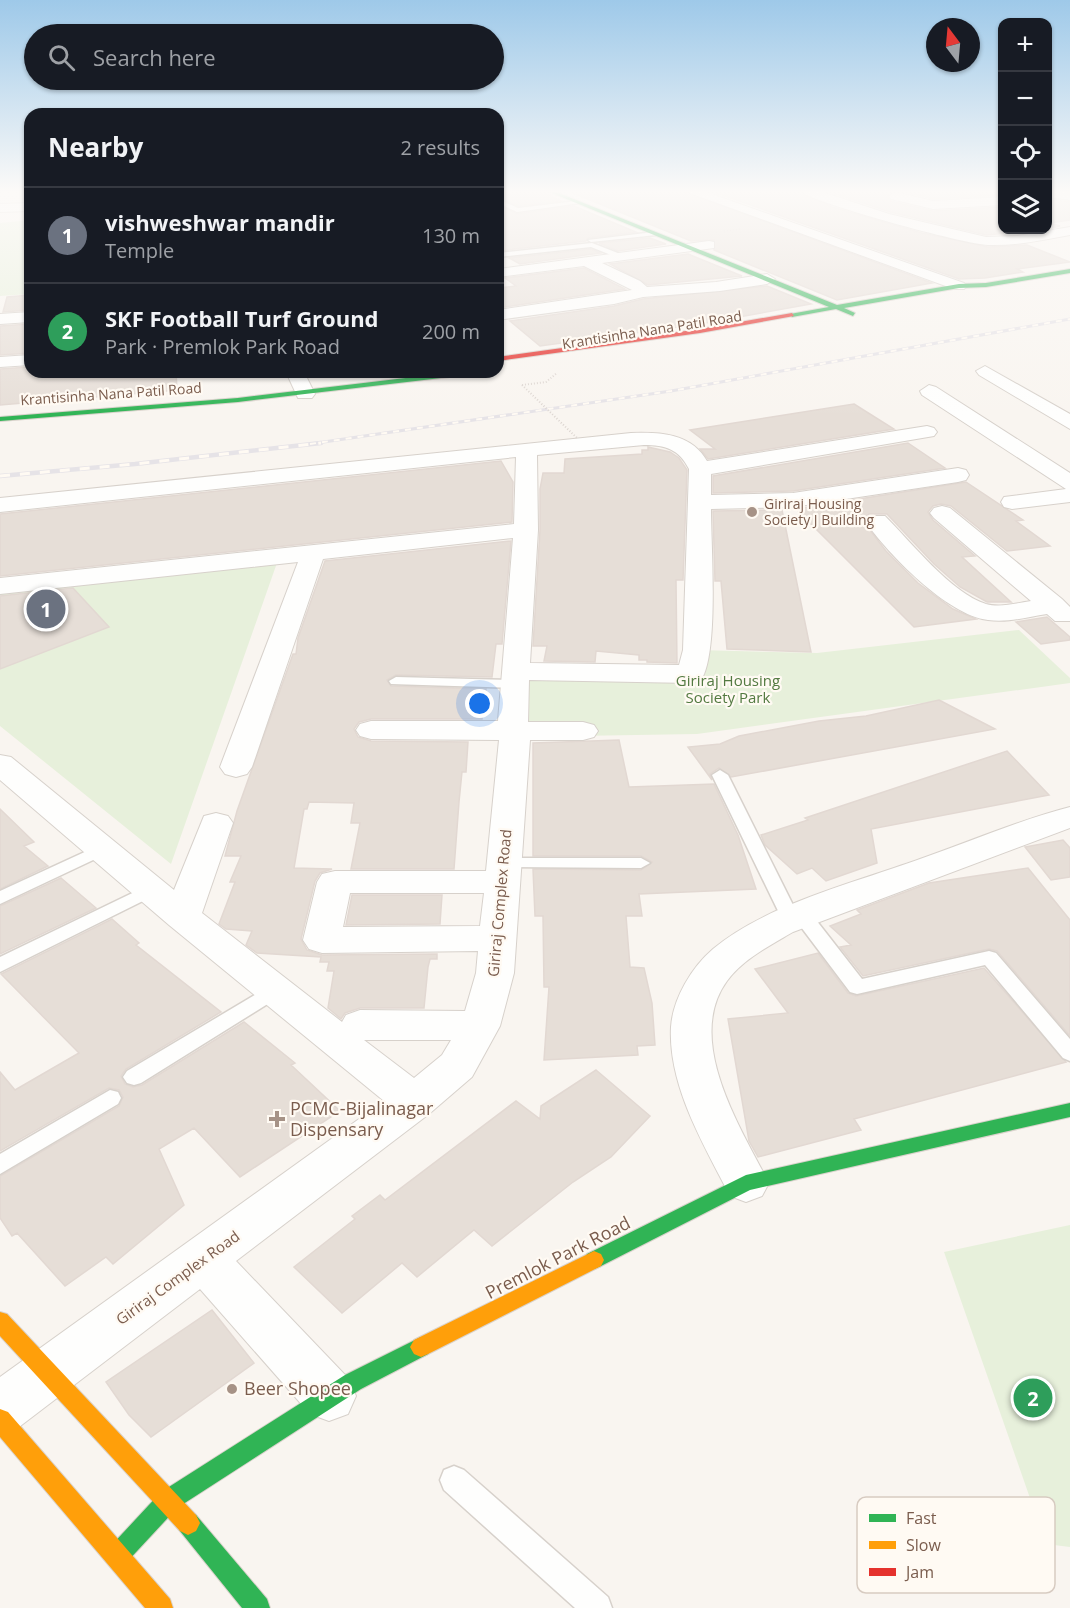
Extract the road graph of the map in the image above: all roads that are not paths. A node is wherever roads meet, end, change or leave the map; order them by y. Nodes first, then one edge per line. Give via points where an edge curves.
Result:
1 (554, 266) edge
2 (595, 266) edge
3 (739, 266) edge
4 (757, 266) edge
5 (903, 266) edge
6 (1070, 271) edge
7 (504, 272) edge
8 (767, 279) junction
9 (986, 285) junction
10 (959, 286) junction
11 (550, 289) dead end
12 (643, 292) junction
13 (576, 304) junction
14 (837, 307) junction
15 (855, 309) junction
16 (504, 313) edge
17 (24, 317) edge
18 (0, 319) edge
19 (504, 358) edge
20 (24, 360) edge
21 (0, 362) edge
22 (504, 368) edge
23 (985, 371) dead end
24 (350, 378) edge
25 (388, 378) edge
26 (300, 384) edge
27 (929, 391) dead end
28 (0, 409) edge
29 (0, 419) edge
30 (1070, 423) edge
31 (927, 432) dead end
32 (527, 450) junction
33 (700, 469) junction
34 (958, 475) dead end
35 (1070, 483) edge
36 (1070, 495) edge
37 (699, 502) junction
38 (1012, 502) dead end
39 (0, 505) edge
40 (942, 513) dead end
41 (877, 521) dead end
42 (526, 530) junction
43 (314, 551) junction
44 (0, 586) edge
45 (1061, 612) edge
46 (515, 678) junction
47 (396, 681) dead end
48 (371, 730) dead end
49 (583, 731) dead end
50 (514, 732) junction
51 (0, 764) edge
52 (236, 767) dead end
53 (720, 775) dead end
54 (1070, 817) edge
55 (216, 823) dead end
56 (102, 849) junction
57 (641, 863) dead end
58 (503, 873) junction
59 (151, 890) junction
60 (0, 898) edge
61 (182, 916) junction
62 (797, 917) junction
63 (497, 938) junction
64 (0, 965) edge
65 (275, 990) junction
66 (360, 1025) dead end
67 (480, 1026) junction
68 (1070, 1053) edge
69 (134, 1077) dead end
70 (110, 1098) dead end
71 (414, 1102) junction
72 (1070, 1110) edge
73 (0, 1165) edge
74 (746, 1183) junction
75 (204, 1260) junction
76 (0, 1321) edge
77 (50, 1371) junction
78 (329, 1396) junction
79 (0, 1409) edge
80 (0, 1420) edge
81 (454, 1480) dead end
82 (169, 1500) junction
83 (117, 1556) junction
84 (160, 1608) edge
85 (258, 1608) edge
86 (597, 1608) edge

1 - 7 street
2 - 12 street via 635,284
3 - 8 main road
4 - 15 main road
5 - 10 street
6 - 9 main road, Krantisinha Nana Patil Road
8 - 12 street
8 - 14 main road
9 - 10 main road, Krantisinha Nana Patil Road
9 - 15 main road, Krantisinha Nana Patil Road via 976,292 872,310
10 - 15 main road, Krantisinha Nana Patil Road
11 - 13 street
12 - 13 street
13 - 16 street
14 - 15 main road, Krantisinha Nana Patil Road
14 - 19 main road, Krantisinha Nana Patil Road
15 - 22 main road, Krantisinha Nana Patil Road via 703,340
17 - 18 street
20 - 21 street
23 - 30 street
24 - 26 main road, Krantisinha Nana Patil Road
25 - 26 main road, Krantisinha Nana Patil Road
26 - 28 main road, Krantisinha Nana Patil Road
26 - 29 main road, Krantisinha Nana Patil Road
27 - 35 street
31 - 33 street
32 - 33 street via 619,440 663,440 688,448
32 - 39 street
32 - 42 street, Giriraj Complex Road
33 - 37 street
34 - 37 street via 793,500
36 - 38 street
37 - 46 street via 697,650 691,674
40 - 45 street
41 - 45 street via 961,603 993,613
42 - 43 street
42 - 46 street, Giriraj Complex Road
43 - 44 street
43 - 52 street
46 - 47 lane
46 - 50 street, Giriraj Complex Road
48 - 50 street
49 - 50 street
50 - 58 street, Giriraj Complex Road
51 - 56 street
53 - 62 lane
54 - 62 street
55 - 61 street
56 - 59 street
56 - 60 lane
57 - 58 lane
58 - 63 street, Giriraj Complex Road
58 - 63 street via 334,882 322,940
59 - 61 street
59 - 64 lane
61 - 65 street
62 - 68 lane via 857,987 989,958
62 - 74 street via 740,947 711,974 695,1001 690,1041 702,1090
63 - 67 street, Giriraj Complex Road via 495,973
65 - 69 lane
65 - 71 street
66 - 67 street
67 - 71 street, Giriraj Complex Road via 457,1066
70 - 73 lane
71 - 75 street, Giriraj Complex Road
72 - 74 main road, Premlok Park Road
74 - 78 main road, Premlok Park Road
75 - 77 street, Giriraj Complex Road
75 - 78 street
76 - 77 main road
77 - 79 street, Giriraj Complex Road
77 - 82 main road
78 - 82 main road, Premlok Park Road
80 - 83 main road
81 - 86 lane
82 - 83 main road, Premlok Park Road
82 - 85 main road
83 - 84 main road

